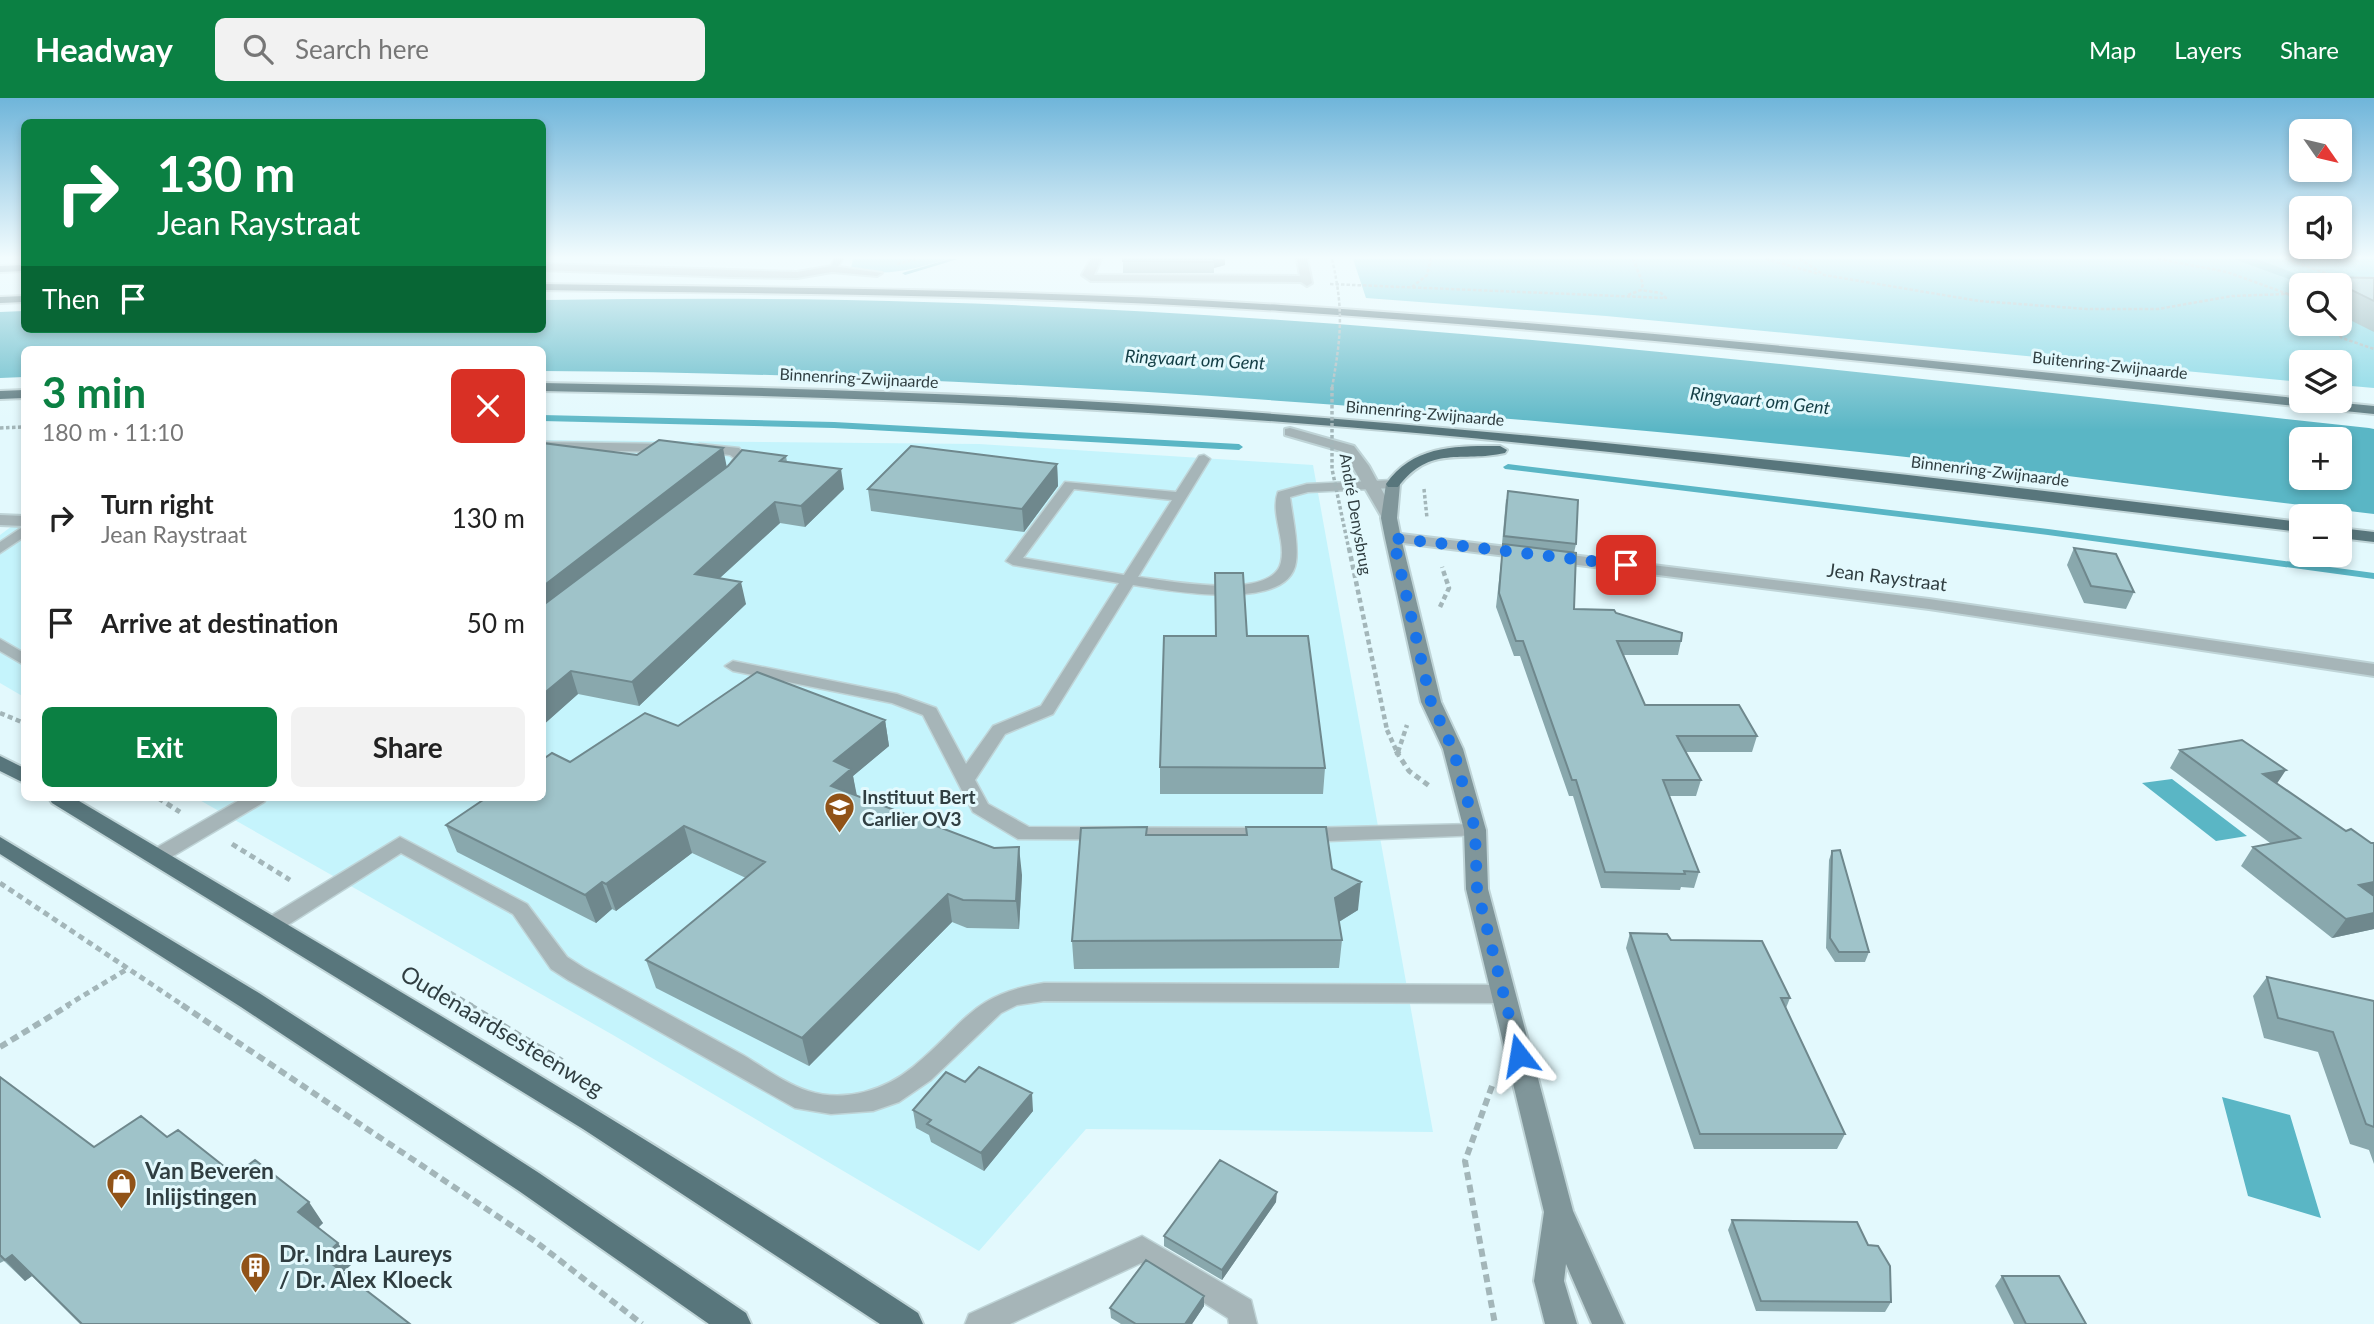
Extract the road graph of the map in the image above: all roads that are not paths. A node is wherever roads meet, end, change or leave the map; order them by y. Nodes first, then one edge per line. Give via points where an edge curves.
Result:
1 (1389, 316) edge
2 (546, 387) edge
3 (21, 394) edge
4 (0, 395) edge
5 (546, 398) edge
6 (21, 405) edge
7 (0, 406) edge
8 (2374, 410) edge
9 (1290, 432) junction
10 (546, 446) edge
11 (1500, 450) junction
12 (1205, 459) dead end
13 (1763, 462) junction
14 (726, 481) edge
15 (1392, 484) junction
16 (1370, 485) junction
17 (1182, 497) junction
18 (1389, 518) junction
19 (0, 520) edge
20 (21, 520) edge
21 (2289, 526) edge
22 (21, 532) edge
23 (2352, 534) edge
24 (2374, 537) edge
25 (1393, 538) junction
26 (0, 549) edge
27 (1128, 581) junction
28 (0, 644) edge
29 (21, 658) edge
30 (733, 666) dead end
31 (2374, 670) edge
32 (0, 762) edge
33 (21, 775) edge
34 (965, 780) junction
35 (64, 801) edge
36 (252, 801) edge
37 (1469, 806) joint
38 (1475, 830) junction
39 (0, 844) edge
40 (156, 857) junction
41 (272, 925) junction
42 (1503, 994) junction
43 (1559, 1212) junction
44 (735, 1324) edge
45 (907, 1324) edge
46 (979, 1324) edge
47 (1243, 1324) edge
48 (1561, 1324) edge
49 (1608, 1324) edge

1 - 8 highway, Buitenring-Zwijnaarde via 1918,362
2 - 13 highway, Binnenring-Zwijnaarde via 745,391 1166,411
3 - 4 highway
5 - 9 highway via 858,407
6 - 7 highway
9 - 11 highway
9 - 16 street via 1349,449
10 - 14 lane via 734,451 741,457 739,466
11 - 13 highway via 1706,468
11 - 15 highway via 1461,451 1412,461
12 - 17 lane
13 - 21 highway, Binnenring-Zwijnaarde
15 - 16 lane
15 - 18 main road
16 - 18 street
16 - 27 lane via 1307,488 1283,495 1289,562 1275,582 1232,591
17 - 27 lane
17 - 27 lane via 1070,485 1013,561
18 - 25 main road
19 - 20 street
22 - 26 lane
23 - 24 highway
25 - 31 street, Jean Raystraat via 1929,604
25 - 37 main road via 1431,702 1453,749
27 - 34 lane via 1047,710 999,730
28 - 29 lane
30 - 34 lane via 897,699 930,712
32 - 33 highway
34 - 38 lane via 980,808 1025,834 1355,835
35 - 40 highway, Oudenaardsesteenweg
36 - 40 lane
37 - 38 main road
38 - 42 main road via 1477,889
39 - 44 highway via 250,1000
40 - 41 highway, Oudenaardsesteenweg
41 - 42 lane via 400,844 520,909 559,963 576,974 804,1101 836,1106 866,1103 895,1093 921,1077 982,1013 1010,998 1044,992
41 - 45 highway, Oudenaardsesteenweg via 594,1119
42 - 43 main road
43 - 48 main road via 1549,1281
43 - 49 main road
46 - 47 lane via 1142,1249 1241,1310

